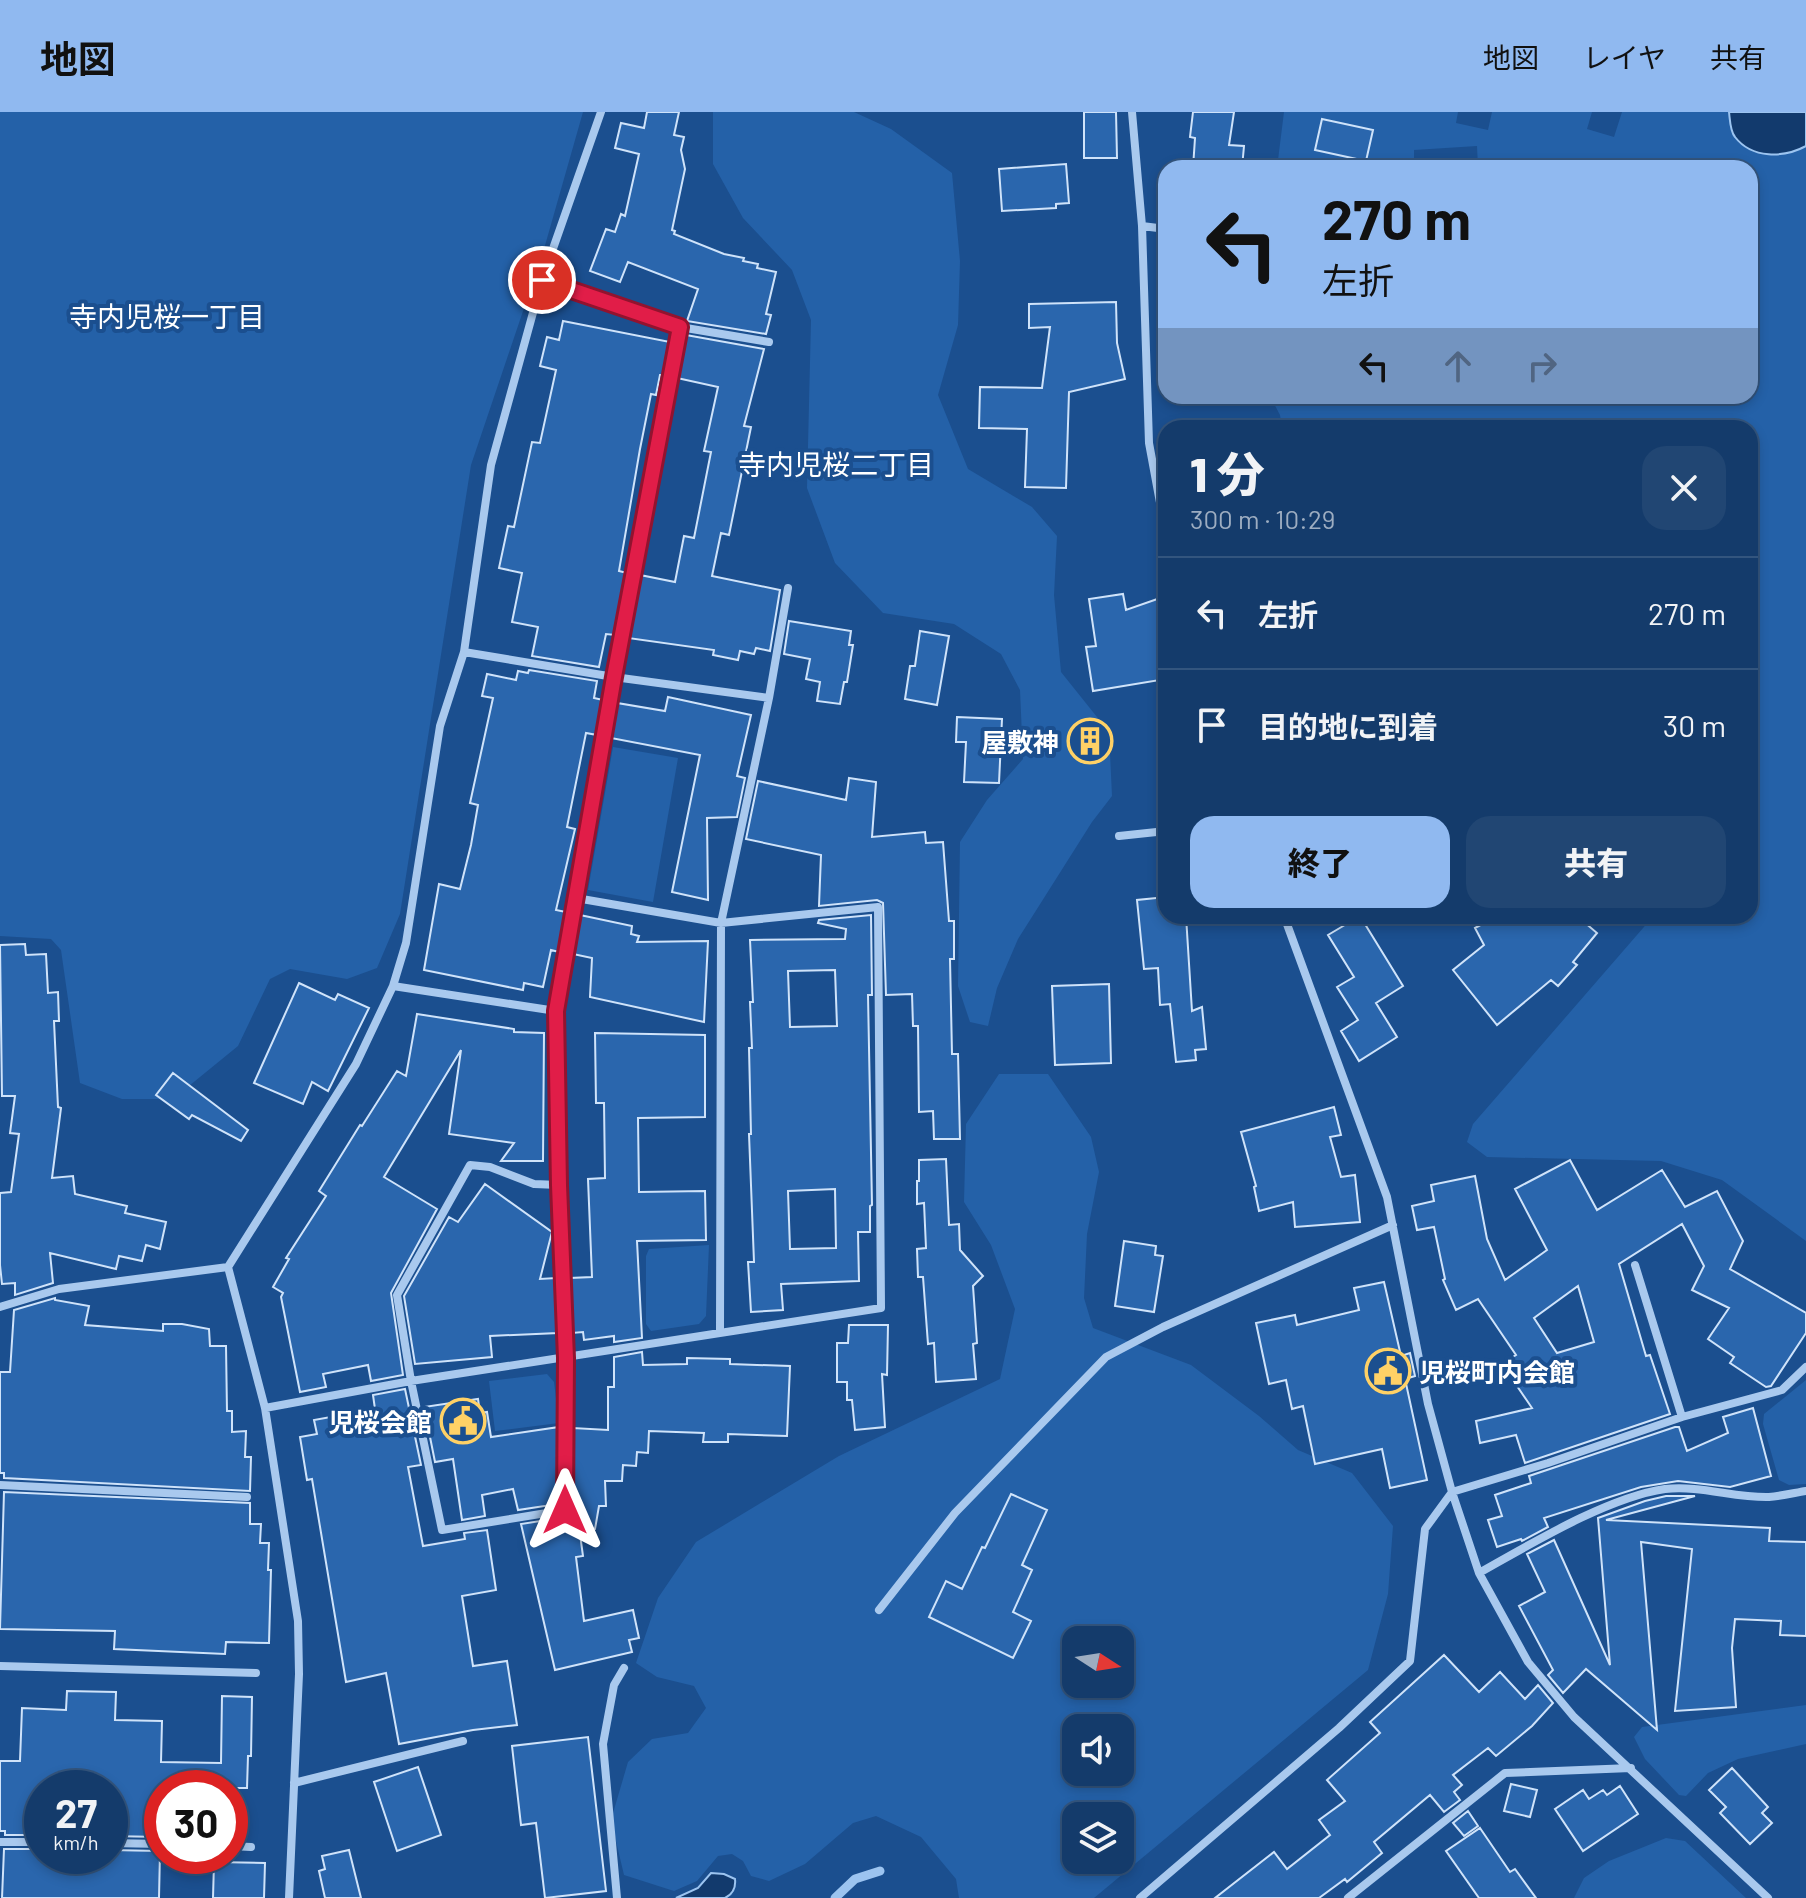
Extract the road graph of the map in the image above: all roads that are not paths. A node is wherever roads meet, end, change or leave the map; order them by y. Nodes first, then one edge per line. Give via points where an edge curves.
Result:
1 (601, 112) edge
2 (1132, 112) edge
3 (1142, 226) junction
4 (1158, 228) edge
5 (542, 280) junction
6 (680, 327) junction
7 (769, 342) dead end
8 (1158, 492) edge
9 (788, 588) dead end
10 (464, 652) junction
11 (614, 677) junction
12 (769, 698) junction
13 (1158, 832) edge
14 (1119, 836) dead end
15 (576, 898) junction
16 (721, 923) junction
17 (1287, 924) edge
18 (393, 986) junction
19 (556, 1011) junction
20 (559, 1185) junction
21 (1393, 1225) junction
22 (1635, 1265) dead end
23 (228, 1267) junction
24 (0, 1307) edge
25 (720, 1331) junction
26 (566, 1358) junction
27 (1806, 1367) edge
28 (411, 1381) junction
29 (265, 1408) junction
30 (1682, 1417) junction
31 (0, 1485) edge
32 (1806, 1491) edge
33 (1452, 1492) junction
34 (247, 1497) dead end
35 (1479, 1573) junction
36 (879, 1610) dead end
37 (0, 1666) edge
38 (624, 1668) dead end
39 (256, 1673) dead end
40 (463, 1741) dead end
41 (1632, 1768) junction
42 (294, 1783) junction
43 (0, 1842) edge
44 (24, 1842) edge
45 (248, 1847) edge
46 (251, 1847) dead end
47 (289, 1898) edge
48 (617, 1898) edge
49 (1140, 1898) edge
50 (1348, 1898) edge
51 (1768, 1898) edge

1 - 5 street
2 - 3 street
3 - 4 street
3 - 8 street via 1149,443
5 - 6 street
5 - 10 street via 491,465
6 - 7 street
6 - 11 street
9 - 12 street
10 - 11 street
10 - 18 street via 440,726 406,943
11 - 12 street
11 - 15 street
12 - 16 street
13 - 14 street
15 - 16 street
15 - 19 street
16 - 25 street
16 - 25 street via 878,907 881,1308
17 - 21 street
18 - 19 street
18 - 23 street via 356,1064
19 - 20 street
20 - 26 street
20 - 28 street via 534,1184 470,1165 397,1295
21 - 33 street via 1428,1404
21 - 36 street via 1106,1357 955,1513
22 - 30 street
23 - 24 street via 59,1289
23 - 29 street
25 - 26 street
26 - 28 street
26 - 28 street via 565,1510 442,1530
27 - 30 street via 1782,1390
28 - 29 street
29 - 42 street via 298,1621
30 - 33 street
31 - 34 street
32 - 35 street via 1770,1497 1665,1489 1618,1502
33 - 35 street
33 - 49 street via 1425,1529 1410,1661
35 - 41 street via 1528,1662 1574,1717
37 - 39 street
38 - 48 street via 614,1685 603,1744
40 - 42 street
41 - 50 street via 1505,1773
41 - 51 street
42 - 47 street
43 - 44 street
45 - 46 street

